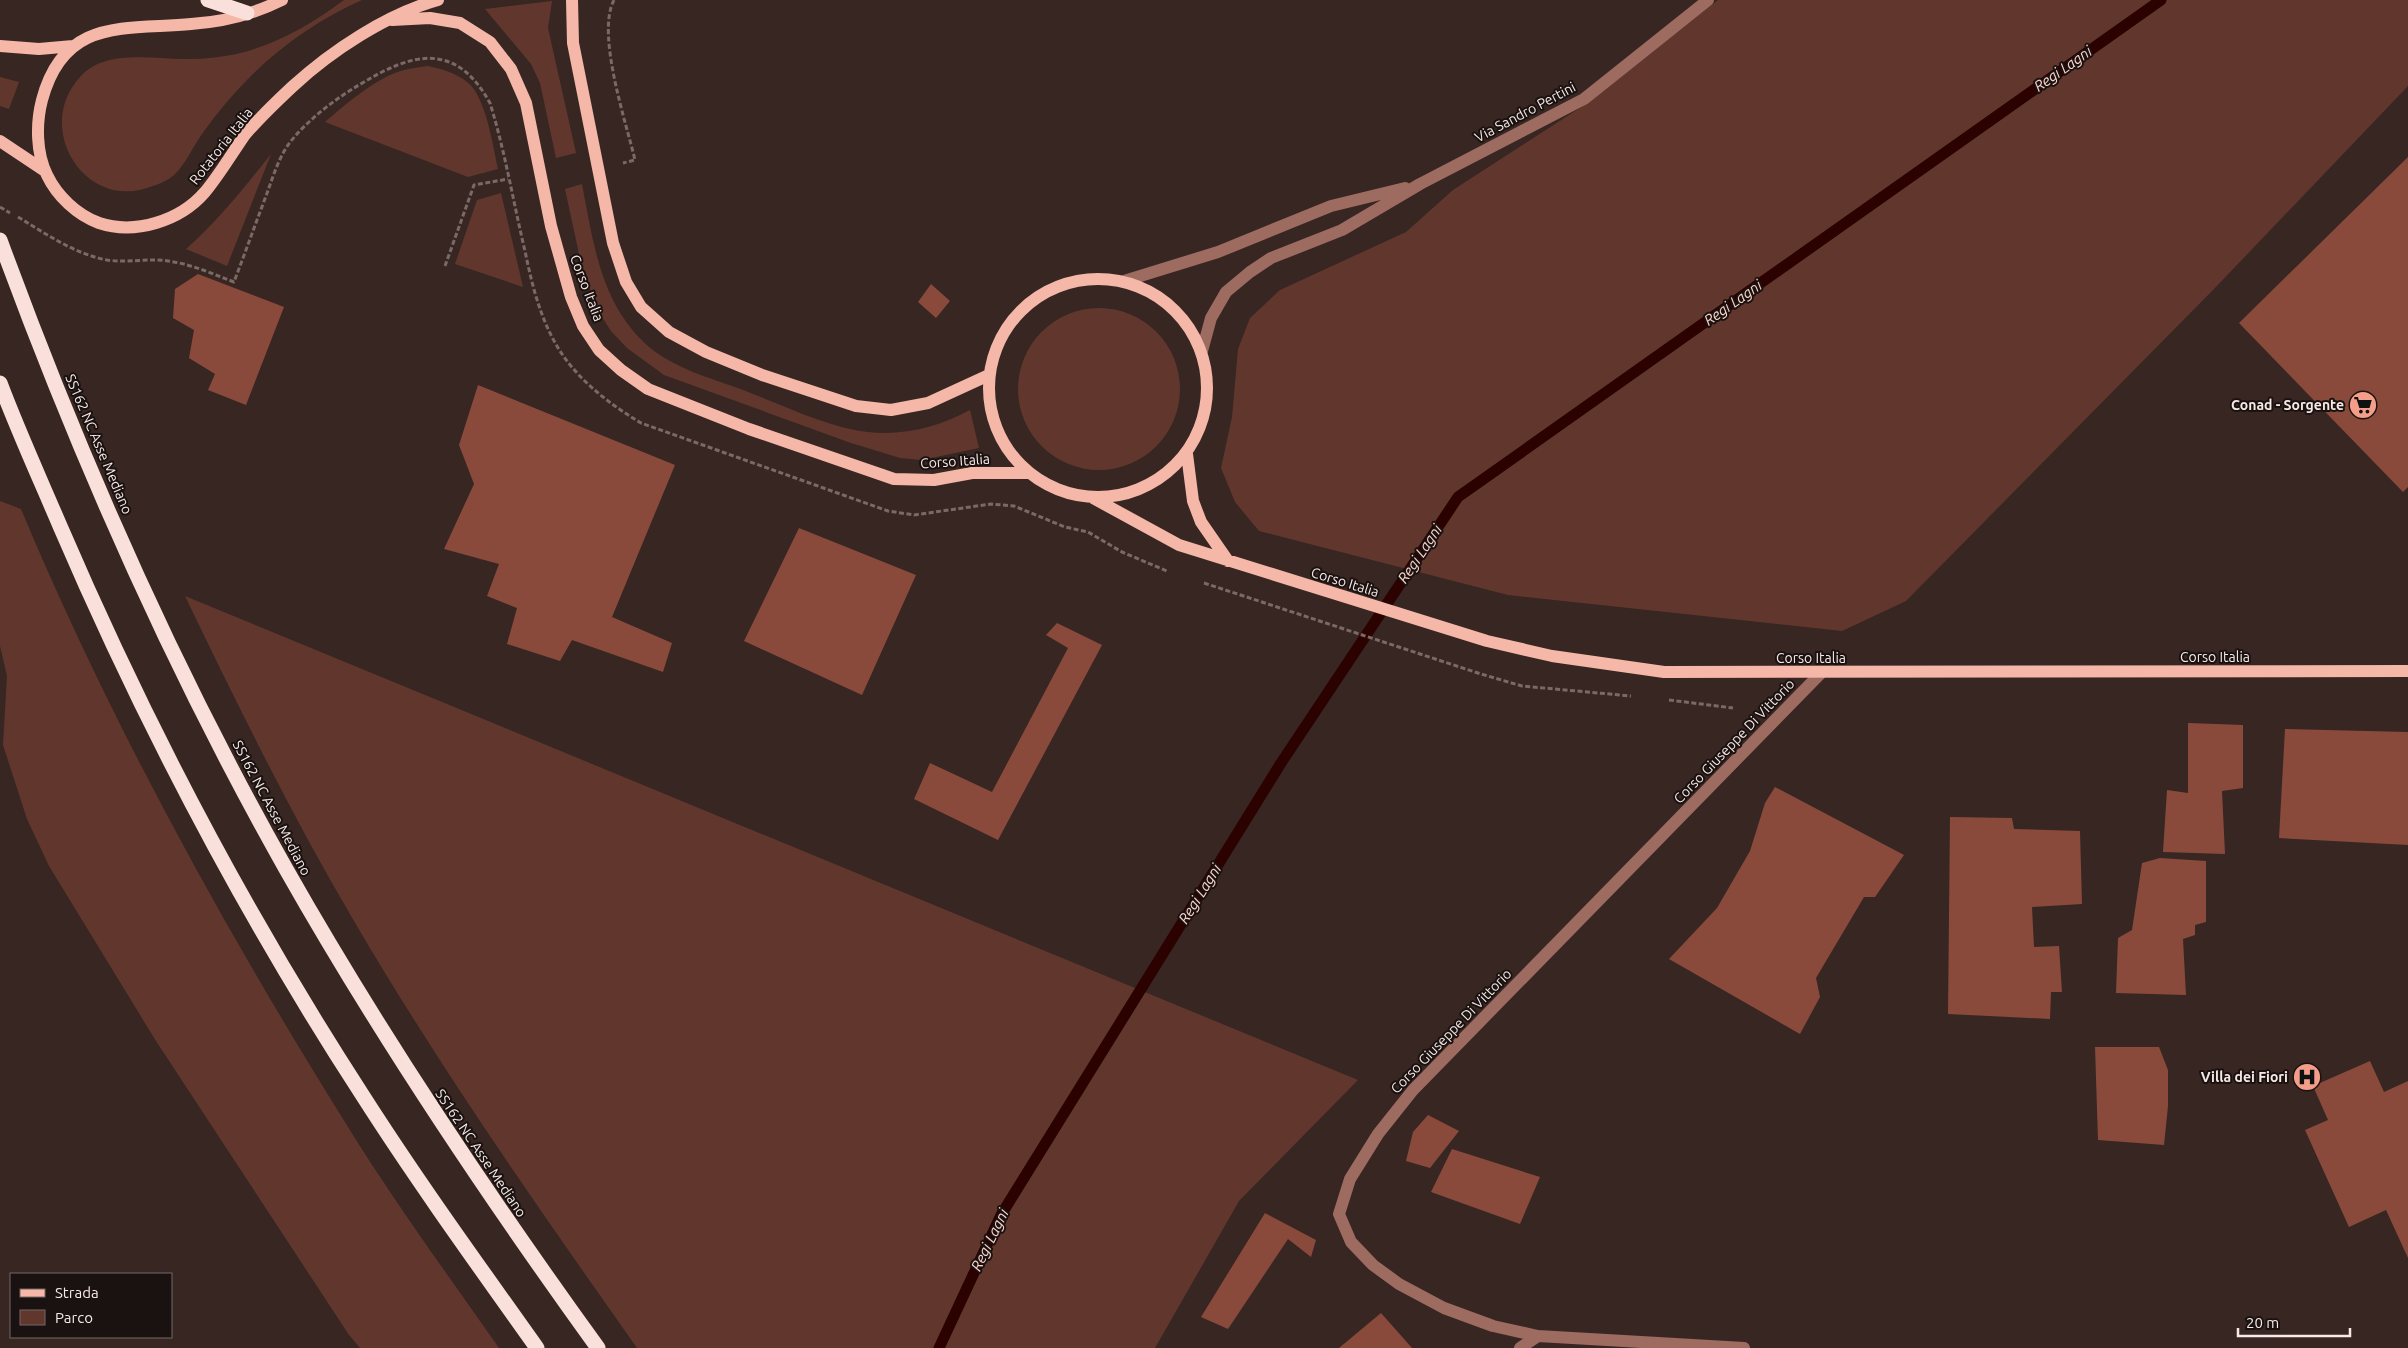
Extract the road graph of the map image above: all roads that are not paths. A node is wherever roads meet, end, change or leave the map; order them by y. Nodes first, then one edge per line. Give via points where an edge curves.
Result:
1 (208, 0) edge
2 (282, 0) edge
3 (438, 0) edge
4 (572, 0) edge
5 (1708, 0) edge
6 (248, 13) junction
7 (392, 20) junction
8 (0, 46) edge
9 (73, 46) junction
10 (0, 141) edge
11 (45, 171) junction
12 (1420, 184) junction
13 (0, 240) edge
14 (1124, 281) junction
15 (1202, 351) junction
16 (989, 375) junction
17 (0, 383) edge
18 (1187, 454) junction
19 (1028, 473) junction
20 (1093, 498) junction
21 (1228, 561) junction
22 (2408, 671) edge
23 (1821, 674) junction
24 (1538, 1336) junction
25 (537, 1348) edge
26 (598, 1348) edge
27 (1520, 1348) edge
28 (1744, 1348) edge

1 - 6 highway
2 - 6 main road, Rotatoria Italia
3 - 7 main road, Rotatoria Italia
4 - 16 main road via 572,43 614,243 626,282 641,307 669,332 706,352 762,375 856,406 892,410 928,403
5 - 12 street, Via Sandro Pertini via 1584,99
6 - 9 main road, Rotatoria Italia via 222,21 120,27
7 - 11 main road, Rotatoria Italia via 329,55 310,71 246,135 203,194 162,222 134,228 106,226 86,218 54,189
7 - 19 main road, Corso Italia via 430,18 460,23 490,42 511,68 526,103 551,226 571,297 583,326 599,350 621,370 648,389 749,429 894,479 934,480 972,473
8 - 9 main road via 39,49
9 - 11 main road, Rotatoria Italia via 56,68 40,108 40,152
10 - 11 main road
12 - 14 street, Via Sandro Pertini via 1331,206 1218,252
12 - 15 street, Via Sandro Pertini via 1342,230 1271,258 1250,272 1226,292 1211,318
13 - 26 highway, SS162 NC Asse Mediano via 77,438 155,615 226,759 334,951 405,1067 484,1188
14 - 15 main road, Corso Italia via 1157,295 1171,307 1184,320
14 - 16 main road, Corso Italia via 1087,278 1044,293 1022,309 999,339
15 - 18 main road, Corso Italia via 1208,387 1203,422
16 - 19 main road, Corso Italia via 991,411 1004,446
17 - 25 highway via 88,590 155,732 277,954 363,1096
18 - 20 main road, Corso Italia via 1161,479 1128,494
18 - 21 main road via 1193,501 1201,522
19 - 20 main road, Corso Italia via 1059,491
20 - 21 main road, Corso Italia via 1179,545
21 - 23 main road, Corso Italia via 1487,642 1552,656 1664,672
22 - 23 main road, Corso Italia
23 - 24 street, Corso Giuseppe Di Vittorio via 1413,1090 1378,1134 1350,1179 1340,1214 1351,1242 1373,1265 1399,1284 1444,1308 1493,1326
24 - 27 street
24 - 28 street, Corso Giuseppe Di Vittorio

